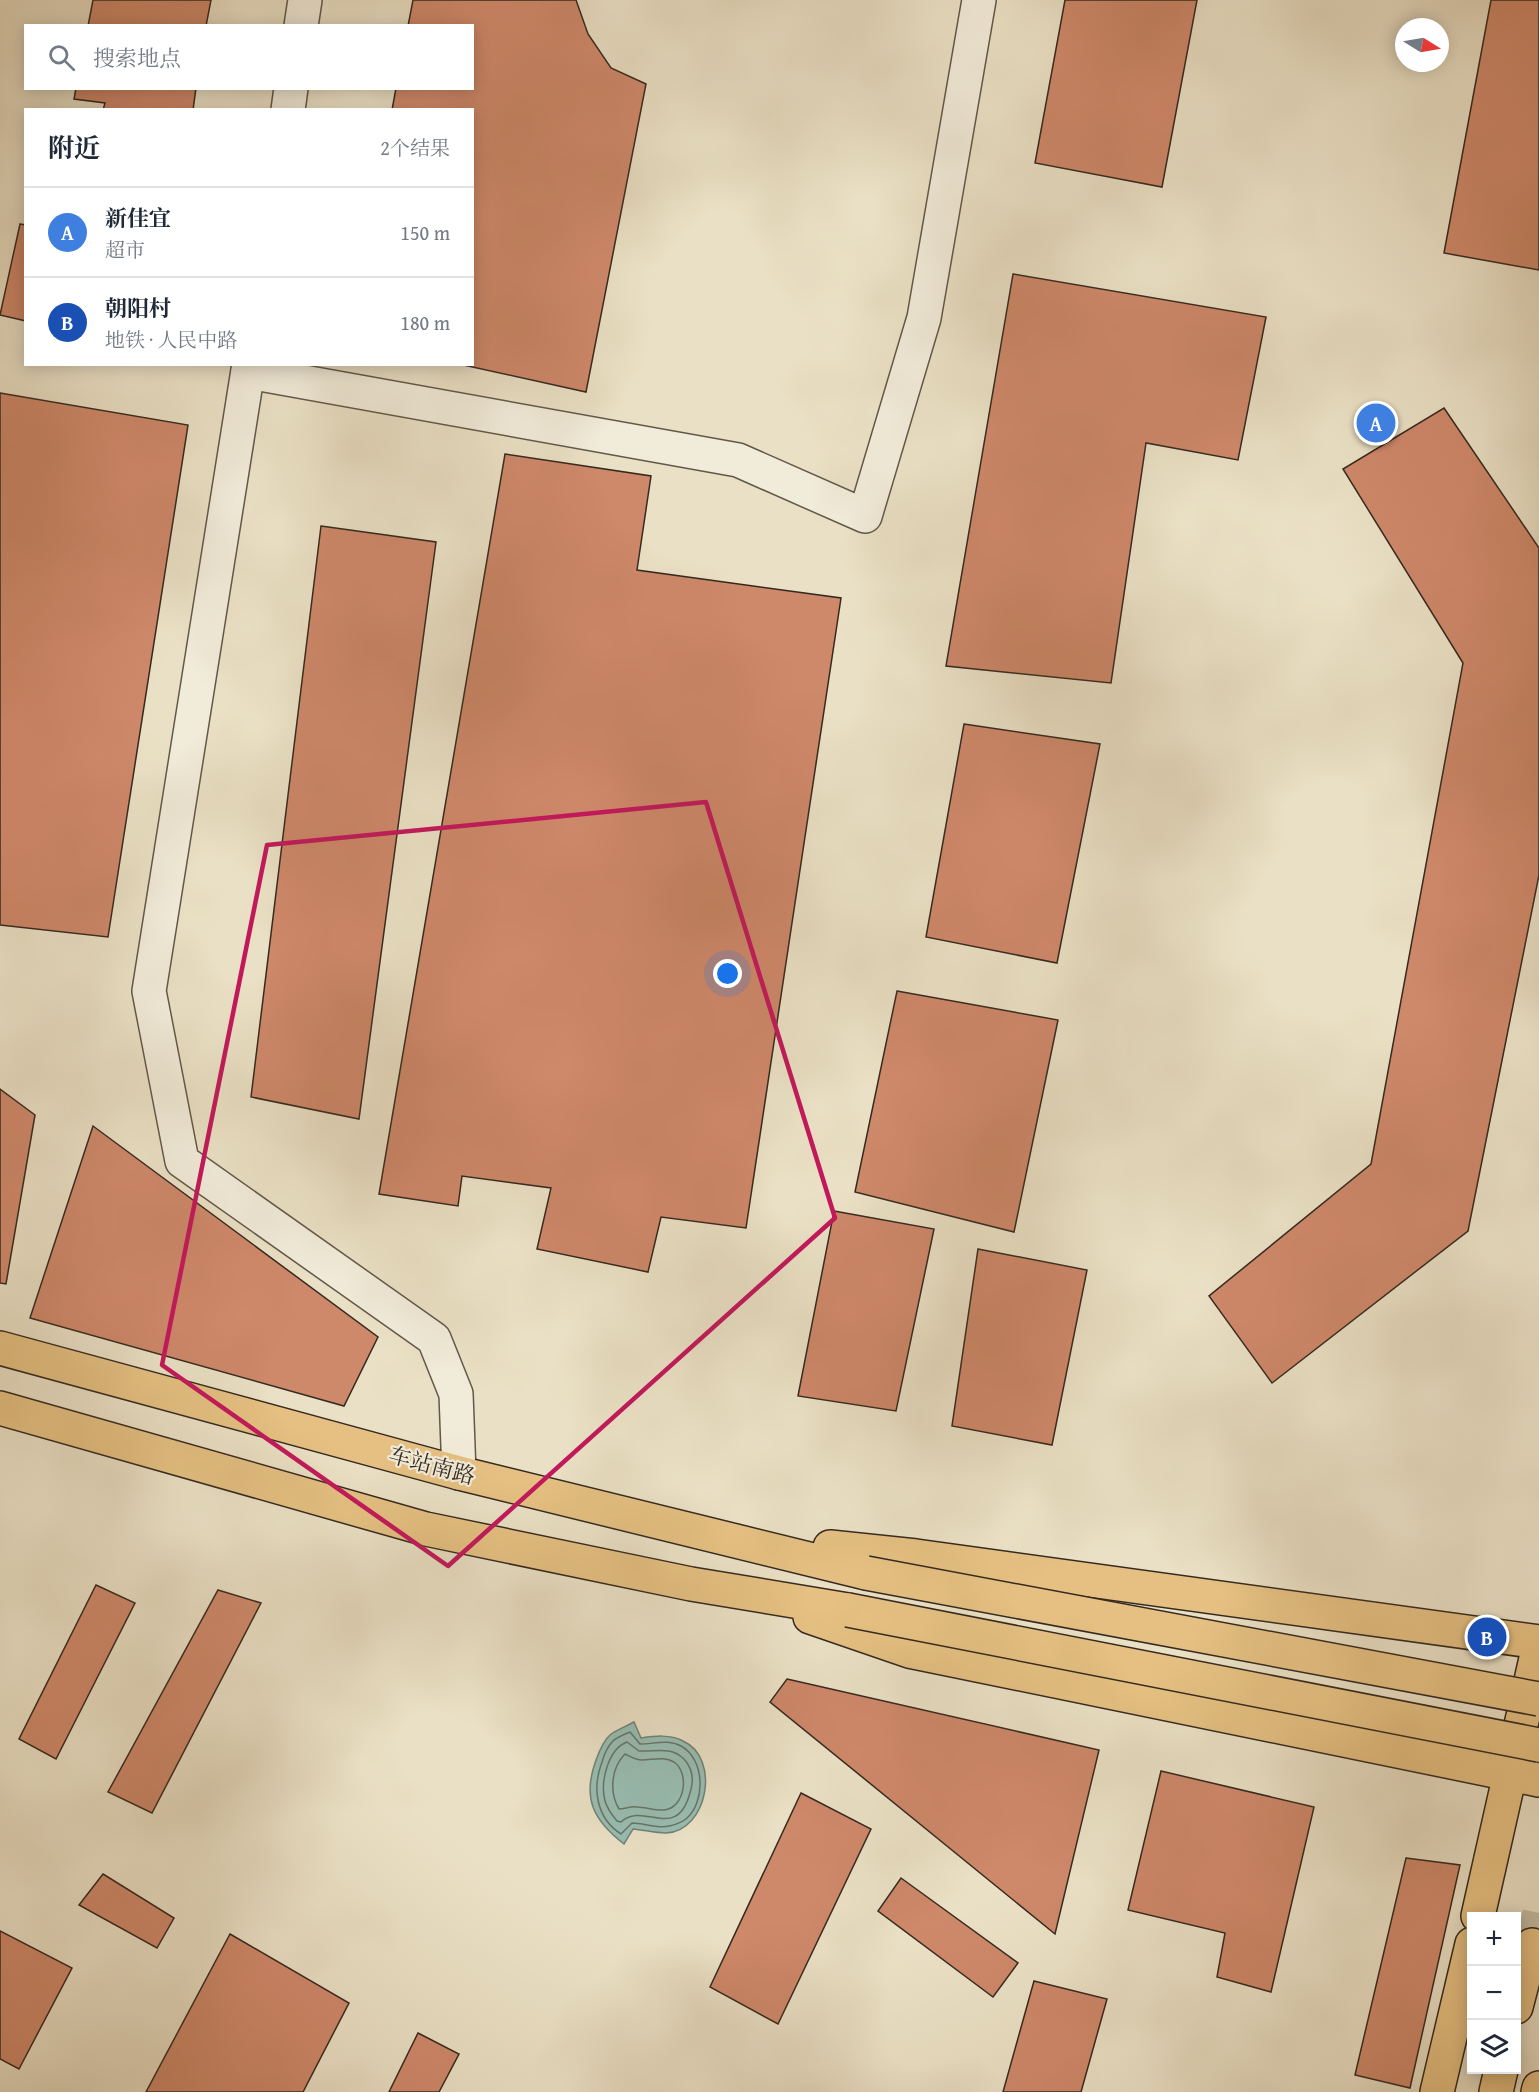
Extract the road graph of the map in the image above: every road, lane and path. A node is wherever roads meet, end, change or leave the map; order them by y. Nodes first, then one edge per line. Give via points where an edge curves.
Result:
1 (305, 0) edge
2 (979, 0) edge
3 (301, 24) edge
4 (291, 90) edge
5 (288, 108) edge
6 (248, 368) edge
7 (0, 1348) edge
8 (0, 1408) edge
9 (459, 1473) junction
10 (700, 1534) junction
11 (735, 1592) junction
12 (1539, 1644) edge
13 (1539, 1699) edge
14 (1539, 1744) edge
15 (1525, 1777) edge
16 (1480, 1912) edge
17 (1532, 1944) tunnel mouth
18 (1467, 1965) edge
19 (1521, 1987) edge
20 (1500, 2074) edge
21 (1437, 2092) edge
22 (1496, 2092) edge

1 - 3 street
2 - 6 street via 924,318 865,516 738,460
4 - 5 street
6 - 9 street via 149,992 182,1161 435,1339 456,1394
7 - 9 main road, 车站南路
8 - 11 main road via 426,1529
9 - 10 main road, 车站南路
10 - 12 main road via 916,1556
10 - 13 main road, 车站南路, bridge via 866,1573
11 - 14 main road, bridge via 848,1610
11 - 15 main road via 909,1652
12 - 15 main road
15 - 16 main road
17 - 19 main road
18 - 21 main road
20 - 22 main road

